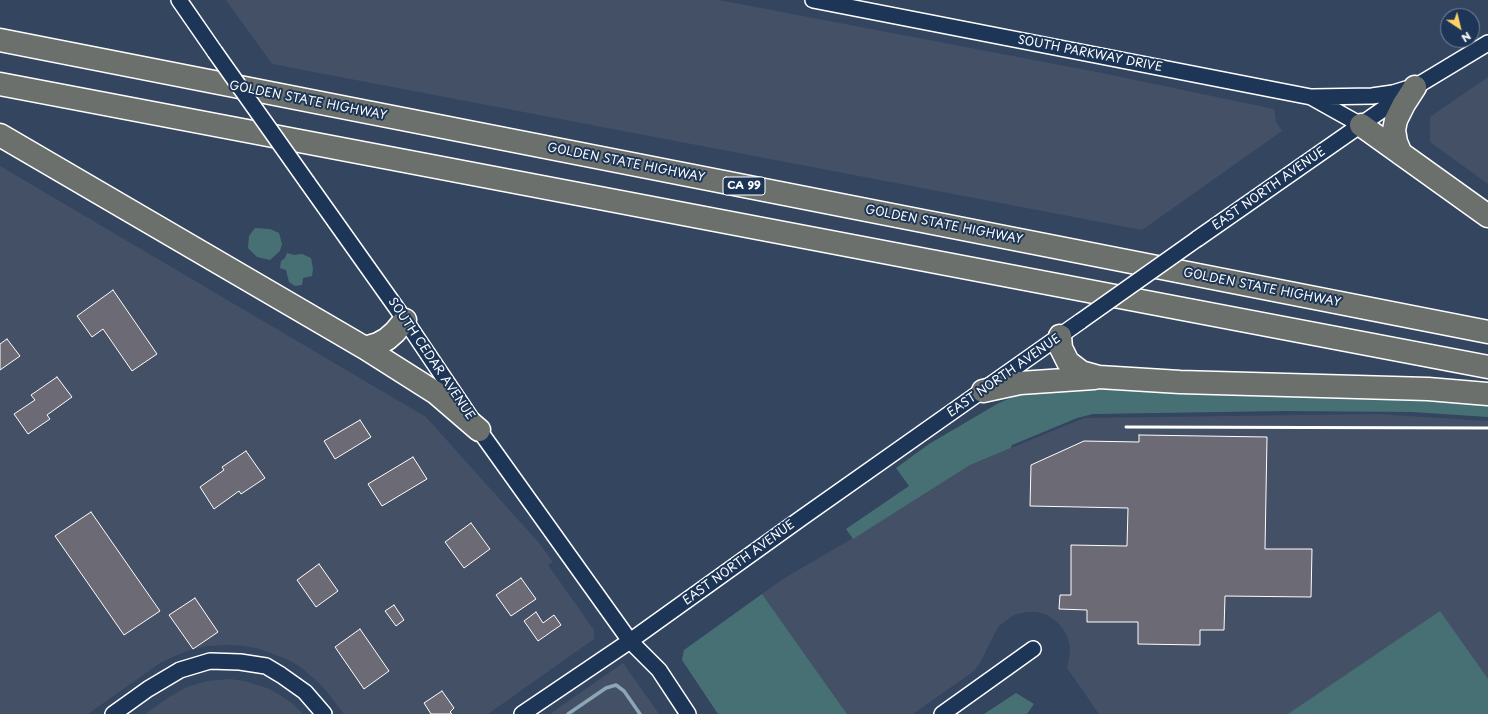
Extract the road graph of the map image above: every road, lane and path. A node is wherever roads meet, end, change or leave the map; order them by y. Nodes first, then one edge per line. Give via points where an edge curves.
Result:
1 (179, 0) edge
2 (813, 0) edge
3 (0, 40) edge
4 (1488, 43) edge
5 (0, 84) edge
6 (1415, 87) junction
7 (1312, 97) junction
8 (1361, 125) junction
9 (0, 135) edge
10 (1401, 154) junction
11 (1488, 216) edge
12 (404, 320) junction
13 (1488, 332) edge
14 (1060, 336) junction
15 (365, 348) junction
16 (1488, 367) edge
17 (1099, 377) junction
18 (983, 391) junction
19 (1488, 394) edge
20 (479, 430) junction
21 (630, 641) junction
22 (1033, 649) dead end
23 (114, 714) edge
24 (324, 714) edge
25 (522, 714) edge
26 (688, 714) edge
27 (942, 714) edge

1 - 12 street, SOUTH CEDAR AVENUE, bridge
2 - 7 street, SOUTH PARKWAY DRIVE
3 - 13 highway, GOLDEN STATE HIGHWAY / CA 99
4 - 6 street, EAST NORTH AVENUE
5 - 16 highway
6 - 7 street via 1372,96
6 - 8 street, EAST NORTH AVENUE
6 - 10 highway via 1396,120 1394,130
7 - 8 street, SOUTH PARKWAY DRIVE
8 - 10 highway
8 - 14 street, EAST NORTH AVENUE, bridge
9 - 15 highway
10 - 11 highway
12 - 15 highway via 387,339
12 - 20 street, SOUTH CEDAR AVENUE
14 - 17 highway via 1061,348 1068,362 1081,372
14 - 18 street, EAST NORTH AVENUE
15 - 20 highway via 436,393
17 - 18 highway via 1020,383
17 - 19 highway via 1428,389
18 - 21 street, EAST NORTH AVENUE
20 - 21 street, SOUTH CEDAR AVENUE
21 - 25 street, EAST NORTH AVENUE
21 - 26 street, SOUTH CEDAR AVENUE via 659,670
22 - 27 street
23 - 24 street via 180,670 210,661 266,666 304,692

